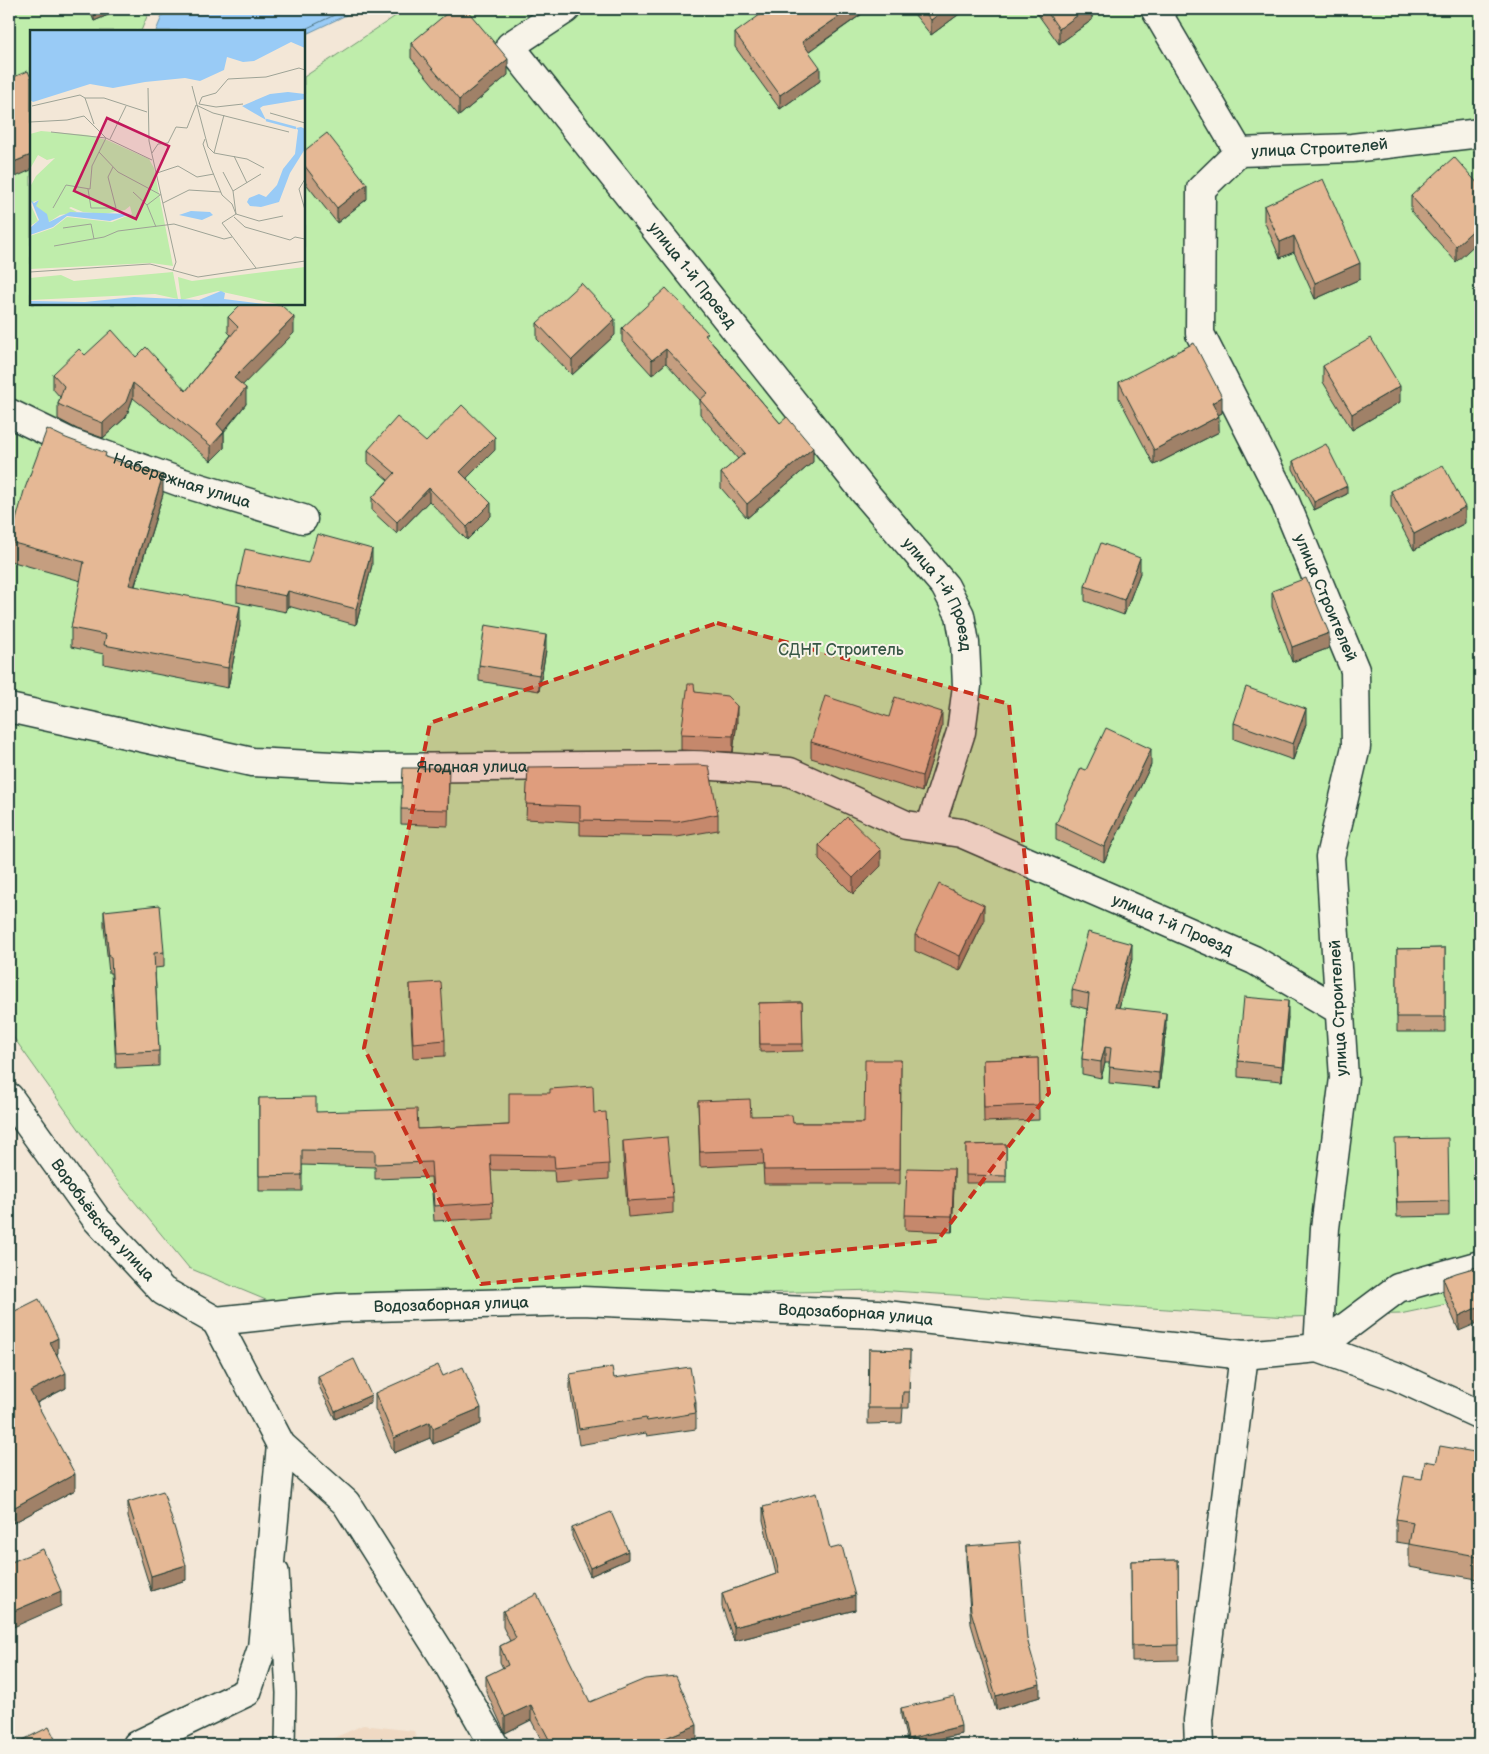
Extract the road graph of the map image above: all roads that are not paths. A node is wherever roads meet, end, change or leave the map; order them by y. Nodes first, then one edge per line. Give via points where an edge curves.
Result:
1 (566, 9) edge
2 (1155, 9) edge
3 (1480, 133) edge
4 (1239, 152) junction
5 (9, 414) edge
6 (303, 519) dead end
7 (9, 708) edge
8 (930, 828) junction
9 (1339, 1010) junction
10 (9, 1099) edge
11 (1480, 1265) edge
12 (216, 1321) junction
13 (1318, 1348) junction
14 (1244, 1355) junction
15 (1480, 1415) edge
16 (281, 1445) junction
17 (276, 1510) junction
18 (137, 1745) edge
19 (285, 1745) edge
20 (494, 1745) edge
21 (1199, 1745) edge

1 - 8 street, улица 1-й Проезд via 510,46 866,494 945,586 960,615 966,643 968,686 961,732
2 - 4 street
3 - 4 street, улица Строителей via 1352,148
4 - 9 street, улица Строителей via 1201,189 1200,334 1284,499 1355,670 1356,747 1330,857
5 - 6 street, Набережная улица via 107,456
7 - 8 street, Ягодная улица via 252,762 373,768 701,765 790,772 906,825
8 - 9 street, улица 1-й Проезд via 961,833 1254,960
9 - 13 street, улица Строителей via 1344,1078 1325,1228
10 - 12 street, Воробьёвская улица via 103,1227 163,1291
11 - 13 street via 1398,1288
12 - 14 street, Водозаборная улица via 338,1308 582,1301 877,1314
12 - 16 street
13 - 14 street, Водозаборная улица
13 - 15 street, Водозаборная улица via 1398,1377
14 - 21 street via 1198,1720
16 - 17 street
16 - 20 street via 346,1503 450,1666
17 - 18 street via 262,1648 246,1692
17 - 19 lane via 286,1692

